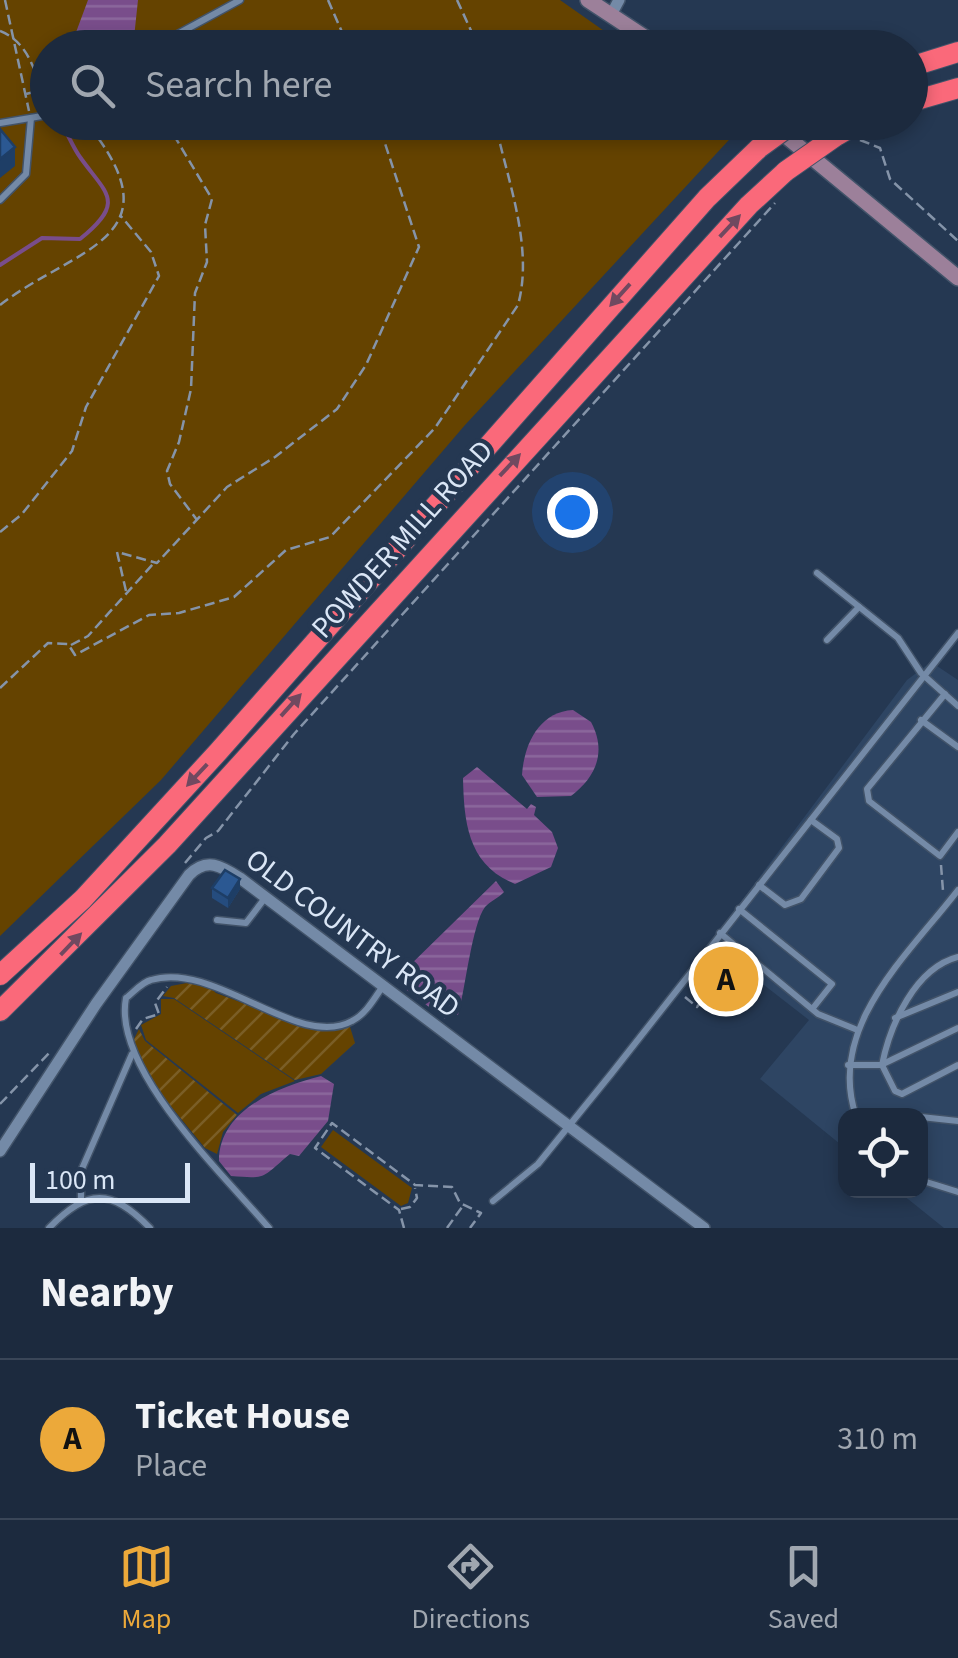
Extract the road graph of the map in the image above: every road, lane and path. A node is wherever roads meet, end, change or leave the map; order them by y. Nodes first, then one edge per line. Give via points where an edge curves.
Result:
1 (5, 0) edge
2 (240, 0) edge
3 (328, 0) edge
4 (457, 0) edge
5 (588, 0) edge
6 (620, 0) edge
7 (611, 15) junction
8 (185, 30) edge
9 (341, 30) edge
10 (470, 30) edge
11 (634, 30) edge
12 (0, 31) edge
13 (13, 36) junction
14 (958, 52) edge
15 (928, 61) edge
16 (30, 62) edge
17 (958, 88) edge
18 (30, 93) edge
19 (26, 94) junction
20 (928, 97) edge
21 (30, 113) edge
22 (30, 118) edge
23 (0, 123) edge
24 (30, 129) edge
25 (98, 140) edge
26 (177, 140) edge
27 (384, 140) edge
28 (499, 140) edge
29 (771, 140) edge
30 (791, 140) edge
31 (842, 140) edge
32 (863, 140) edge
33 (785, 181) junction
34 (0, 200) edge
35 (120, 216) junction
36 (958, 241) edge
37 (958, 278) edge
38 (0, 305) edge
39 (198, 520) junction
40 (0, 532) edge
41 (154, 563) junction
42 (816, 573) dead end
43 (126, 591) junction
44 (859, 607) junction
45 (958, 634) edge
46 (828, 640) dead end
47 (70, 646) junction
48 (928, 675) junction
49 (0, 688) edge
50 (944, 694) junction
51 (958, 706) edge
52 (921, 720) junction
53 (958, 747) edge
54 (811, 820) junction
55 (958, 832) edge
56 (940, 856) junction
57 (183, 866) dead end
58 (759, 885) junction
59 (958, 890) edge
60 (947, 896) dead end
61 (265, 897) junction
62 (739, 910) junction
63 (217, 920) dead end
64 (720, 933) junction
65 (742, 950) junction
66 (958, 957) edge
67 (0, 975) edge
68 (178, 978) junction
69 (383, 986) junction
70 (675, 989) junction
71 (958, 992) edge
72 (814, 1008) junction
73 (0, 1011) edge
74 (894, 1019) junction
75 (958, 1028) edge
76 (856, 1029) junction
77 (129, 1044) junction
78 (54, 1048) dead end
79 (132, 1054) junction
80 (848, 1065) junction
81 (882, 1065) junction
82 (958, 1065) edge
83 (0, 1104) edge
84 (855, 1108) edge
85 (928, 1116) edge
86 (958, 1121) edge
87 (568, 1126) junction
88 (0, 1151) edge
89 (928, 1183) edge
90 (415, 1186) junction
91 (958, 1192) edge
92 (81, 1201) junction
93 (493, 1201) dead end
94 (463, 1206) junction
95 (399, 1210) junction
96 (49, 1228) edge
97 (150, 1228) edge
98 (269, 1228) edge
99 (404, 1228) edge
100 (449, 1228) edge
101 (470, 1228) edge
102 (704, 1228) edge

1 - 13 path
2 - 8 lane
3 - 9 path
4 - 10 path
5 - 7 street
6 - 7 street
7 - 11 street
12 - 13 path
13 - 16 path
13 - 19 path
14 - 15 highway
17 - 20 highway
18 - 19 path
19 - 21 path
22 - 23 lane
24 - 34 lane via 26,174
25 - 35 path via 122,183
26 - 39 path via 212,200 207,262 195,293 191,388 167,472
27 - 39 path via 418,246 366,365 337,409 227,487
28 - 47 path via 524,284 518,305 435,428 330,537 286,550 234,596 178,613 149,614 75,655
29 -> 67 highway, POWDER MILL ROAD, bridge via 673,236 218,752 83,898
30 - 37 street
31 - 33 highway, POWDER MILL ROAD, bridge
32 - 36 path via 880,148 890,179
33 - 57 path
73 -> 33 highway, POWDER MILL ROAD via 166,845 657,305
35 - 38 path via 91,252
35 - 40 path via 151,252 159,276 86,407 72,451
39 - 41 path
41 - 43 path
41 - 43 path via 117,552
42 - 44 lane
43 - 47 path via 88,636
44 - 46 lane
44 - 48 lane via 898,638
45 - 48 lane
47 - 49 path via 48,643
48 - 50 lane
48 - 54 lane
50 - 51 lane
50 - 52 lane
52 - 53 lane
52 - 56 lane via 868,788 869,801
54 - 58 lane
54 - 58 lane via 838,839 839,848 801,899 785,905
55 - 56 lane
56 - 60 path
58 - 62 lane
59 - 76 lane
61 - 63 lane via 246,923
61 - 69 street, OLD COUNTRY ROAD
61 - 88 street, OLD COUNTRY ROAD via 220,866 199,865 96,1004
62 - 64 lane
62 - 72 lane via 832,984
64 - 65 lane
64 - 70 lane
65 - 70 path via 697,1008
65 - 72 lane
66 - 74 lane via 938,964
68 - 69 lane via 210,984 316,1027 352,1022
68 - 77 path via 155,1003 158,1014 143,1019
68 - 77 lane via 148,980 126,998
69 - 87 street, OLD COUNTRY ROAD
70 - 87 lane
71 - 74 lane
72 - 76 lane via 829,1022
74 - 81 lane
75 - 81 lane
76 - 80 lane
77 - 79 lane
78 - 83 path
79 - 92 lane via 82,1171
79 - 98 lane
80 - 81 lane
80 - 84 lane
81 - 82 lane via 902,1094
85 - 86 lane
87 - 93 lane via 538,1164
87 - 102 street, OLD COUNTRY ROAD
89 - 91 lane
90 - 94 path via 452,1187
90 - 95 path via 417,1198
90 - 95 path via 332,1123 315,1148
92 - 96 lane
92 - 97 lane via 124,1202
94 - 100 path
94 - 101 path via 481,1213
95 - 99 path

